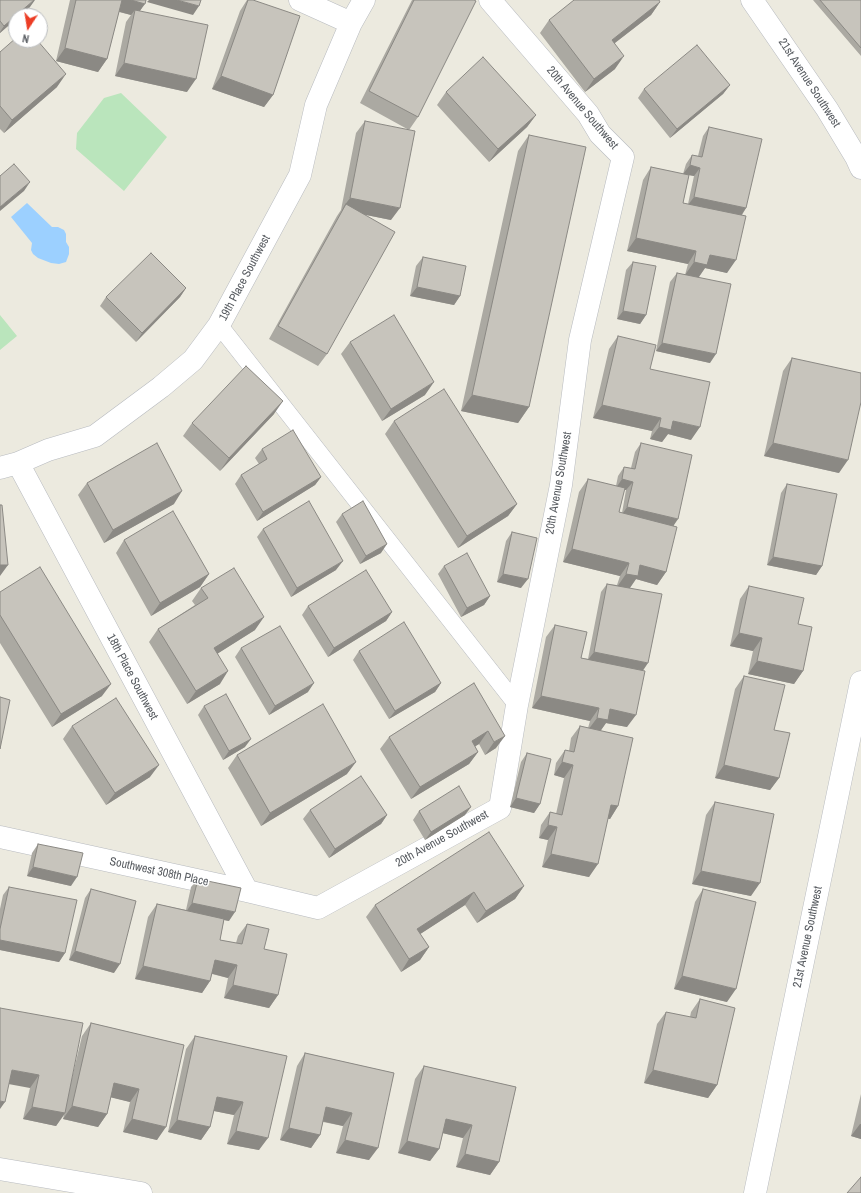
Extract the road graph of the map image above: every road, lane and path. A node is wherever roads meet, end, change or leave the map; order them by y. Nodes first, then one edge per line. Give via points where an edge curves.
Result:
1 (300, 0) edge
2 (364, 0) edge
3 (490, 0) edge
4 (752, 0) edge
5 (351, 24) junction
6 (861, 168) edge
7 (219, 325) junction
8 (9, 466) edge
9 (861, 682) edge
10 (518, 705) junction
11 (0, 837) edge
12 (247, 891) junction
13 (318, 908) joint
14 (0, 1169) edge
15 (142, 1193) edge
16 (755, 1193) edge

1 - 5 street
2 - 5 street, 19th Place Southwest
3 - 10 street, 20th Avenue Southwest via 588,114 600,134 623,157 580,340 561,485
4 - 6 street, 21st Avenue Southwest via 827,109
5 - 7 street, 19th Place Southwest via 316,105 300,175
7 - 8 street, 19th Place Southwest via 193,360 162,387 95,436 48,450
7 - 10 lane
8 - 12 street, 18th Place Southwest
9 - 16 street, 21st Avenue Southwest
10 - 13 street, 20th Avenue Southwest via 500,808
11 - 12 street, Southwest 308th Place
12 - 13 street, Southwest 308th Place
14 - 15 street

